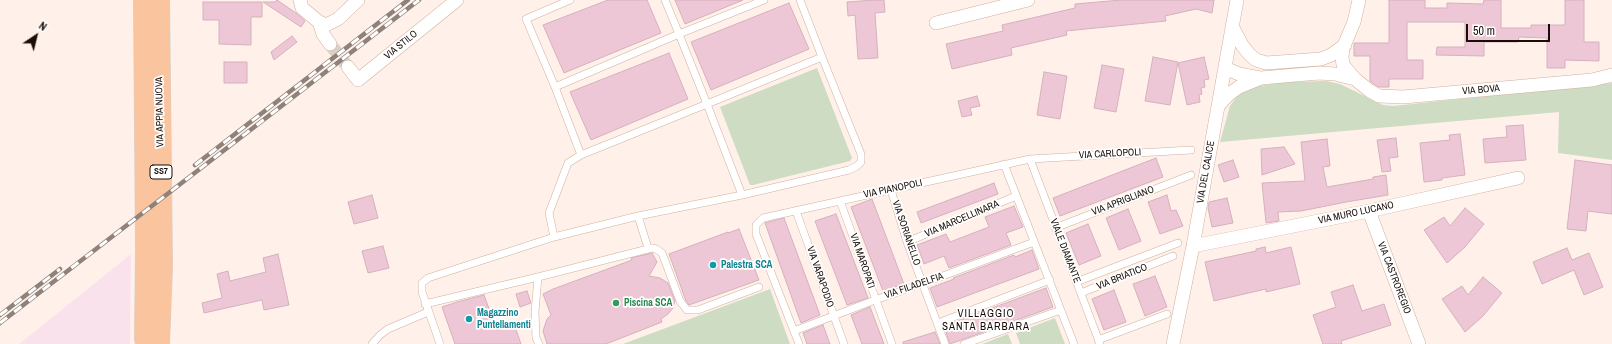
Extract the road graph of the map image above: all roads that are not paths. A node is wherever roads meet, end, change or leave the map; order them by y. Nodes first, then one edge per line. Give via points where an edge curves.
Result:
1 (144, 0) edge
2 (159, 0) edge
3 (300, 0) edge
4 (358, 0) edge
5 (457, 0) edge
6 (570, 0) edge
7 (665, 0) edge
8 (764, 0) edge
9 (800, 0) edge
10 (1028, 0) edge
11 (1237, 0) edge
12 (1359, 0) edge
13 (319, 22) junction
14 (936, 23) dead end
15 (1232, 26) junction
16 (679, 34) junction
17 (330, 44) tunnel mouth
18 (1345, 45) junction
19 (822, 57) junction
20 (1256, 60) junction
21 (1226, 62) junction
22 (348, 67) tunnel mouth
23 (1612, 75) edge
24 (1261, 78) junction
25 (1355, 79) junction
26 (555, 87) junction
27 (707, 104) junction
28 (1219, 105) junction
29 (1191, 150) dead end
30 (581, 154) junction
31 (1030, 159) junction
32 (1004, 164) junction
33 (1191, 175) dead end
34 (1518, 178) dead end
35 (891, 190) junction
36 (742, 195) junction
37 (1016, 196) junction
38 (840, 201) junction
39 (796, 211) junction
40 (1369, 211) junction
41 (638, 216) junction
42 (1055, 228) junction
43 (554, 236) junction
44 (908, 242) junction
45 (1034, 242) junction
46 (1178, 242) dead end
47 (1193, 246) junction
48 (648, 248) junction
49 (1159, 250) junction
50 (1173, 256) dead end
51 (1163, 260) junction
52 (538, 277) junction
53 (1050, 280) junction
54 (1076, 282) junction
55 (924, 284) junction
56 (759, 287) dead end
57 (1081, 293) junction
58 (876, 300) junction
59 (425, 304) junction
60 (1061, 310) junction
61 (428, 312) junction
62 (1167, 314) dead end
63 (834, 316) junction
64 (938, 323) junction
65 (794, 331) junction
66 (1099, 342) edge
67 (145, 344) edge
68 (159, 344) edge
69 (372, 344) edge
70 (440, 344) edge
71 (539, 344) edge
72 (799, 344) edge
73 (844, 344) edge
74 (892, 344) edge
75 (945, 344) edge
76 (964, 344) edge
77 (1074, 344) edge
78 (1173, 344) edge
79 (1420, 344) edge

1 - 67 main road, VIA APPIA NUOVA / SS7
2 - 68 main road, VIA APPIA NUOVA / SS7 via 162,266
3 - 13 street via 302,8
4 - 13 street via 335,21 326,25
5 - 22 street, VIA STILO via 358,80
6 - 26 lane via 526,19
7 - 16 lane
8 - 16 lane
9 - 19 lane
10 - 14 street
11 - 15 street, VIA DEL CALICE
12 - 18 street, VIA BOVA via 1353,28
13 - 17 street
15 - 20 street via 1242,45
15 - 21 street, VIA DEL CALICE
16 - 26 lane
16 - 27 lane
18 - 20 street via 1321,59 1269,63
18 - 25 street, VIA BOVA via 1342,54 1343,65
19 - 27 lane
19 - 36 lane via 861,154 859,164 849,170
20 - 21 street via 1239,56
21 - 24 street, VIA BOVA via 1239,74
21 - 28 street, VIA DEL CALICE
23 - 25 street, VIA BOVA via 1592,80 1398,97 1374,94
24 - 25 street, VIA BOVA via 1319,73
24 - 28 street, VIA BOVA via 1239,87
26 - 30 lane
27 - 30 lane
27 - 36 lane
28 - 47 street, VIA DEL CALICE
29 - 31 lane, VIA CARLOPOLI
30 - 43 lane via 568,163 549,213
31 - 32 lane, VIA PIANOPOLI
31 - 42 lane, VIALE DIAMANTE
32 - 35 lane, VIA PIANOPOLI
32 - 37 lane
33 - 42 lane, VIA APRIGLIANO
34 - 40 street, VIA MURO LUCANO
35 - 38 lane, VIA PIANOPOLI
35 - 44 lane, VIA SORIANELLO
36 - 41 lane
37 - 44 lane, VIA MARCELLINARA
37 - 45 lane
38 - 39 lane, VIA PIANOPOLI
38 - 58 lane, VIA MAROPATI
39 - 63 lane, VIA VARAPODIO
39 - 65 lane, VIA PIANOPOLI via 761,219 755,228
40 - 47 street, VIA MURO LUCANO
40 - 79 street, VIA CASTROREGIO
41 - 43 lane
41 - 48 lane
42 - 54 lane, VIALE DIAMANTE
43 - 59 lane via 428,278 421,285
44 - 55 lane, VIA SORIANELLO
45 - 53 lane
45 - 55 lane, VIA FILADELFIA
46 - 49 lane, VIA BRIATICO
47 - 78 street, VIA DEL CALICE
48 - 52 lane
48 - 56 lane via 662,253 680,301 687,310 698,310
49 - 51 lane
49 - 54 lane, VIA BRIATICO
50 - 51 lane, VIA BRIATICO
51 - 57 lane, VIA BRIATICO
52 - 59 lane
52 - 71 lane via 535,312 536,338
53 - 60 lane
53 - 64 lane
54 - 57 lane, VIALE DIAMANTE
55 - 58 lane, VIA FILADELFIA
55 - 64 lane, VIA SORIANELLO
57 - 66 lane, VIALE DIAMANTE
58 - 63 lane, VIA FILADELFIA
58 - 74 lane, VIA MAROPATI
59 - 61 lane
60 - 76 lane
60 - 77 lane
61 - 69 lane via 388,329
61 - 70 lane
62 - 66 lane
63 - 65 lane, VIA FILADELFIA
63 - 73 lane, VIA VARAPODIO
64 - 75 lane, VIA SORIANELLO
65 - 72 lane

